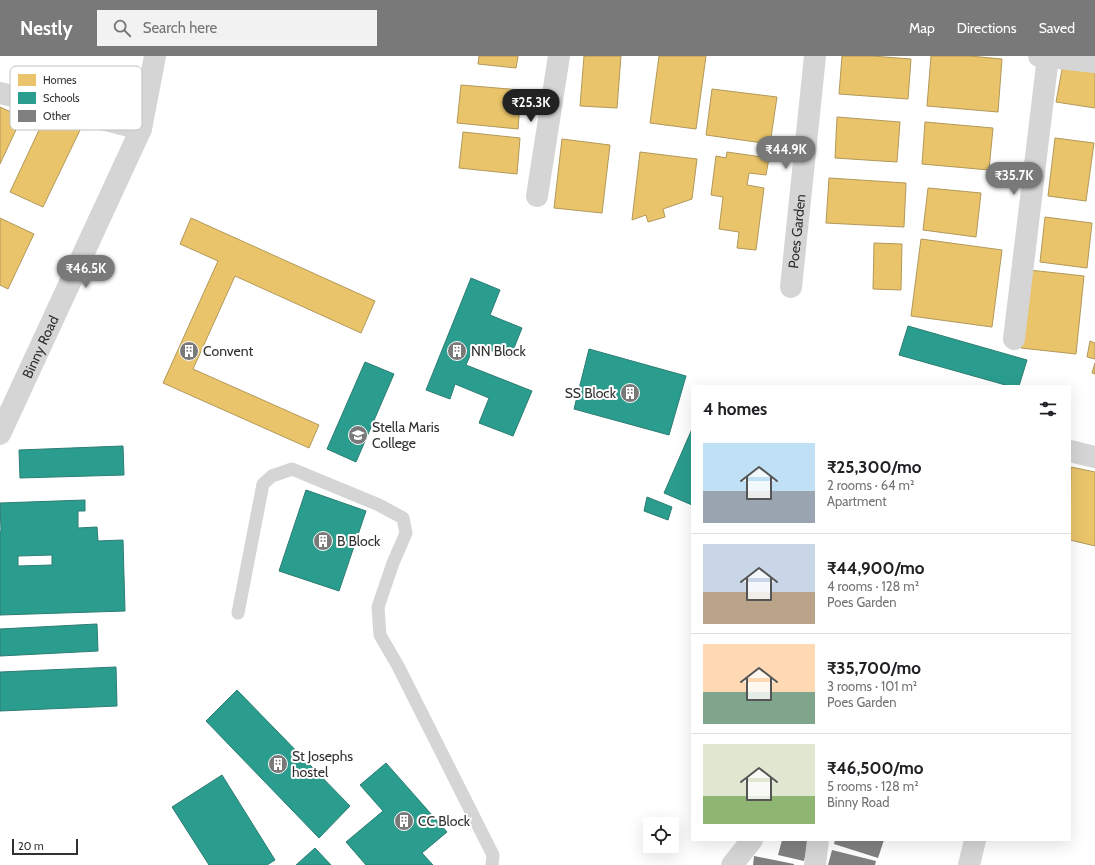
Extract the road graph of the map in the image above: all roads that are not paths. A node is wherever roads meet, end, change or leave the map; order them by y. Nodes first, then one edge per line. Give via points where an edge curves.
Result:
1 (155, 56) edge
2 (559, 56) edge
3 (815, 56) edge
4 (1043, 57) edge
5 (1095, 62) edge
6 (0, 92) edge
7 (10, 95) edge
8 (142, 125) edge
9 (141, 130) edge
10 (537, 196) dead end
11 (791, 287) dead end
12 (1014, 339) dead end
13 (0, 434) edge
14 (1071, 451) edge
15 (1095, 457) edge
16 (238, 613) dead end
17 (751, 841) edge
18 (818, 841) edge
19 (975, 841) edge
20 (492, 865) edge
21 (732, 865) edge
22 (814, 865) edge
23 (969, 865) edge

1 - 8 street
2 - 10 street
3 - 11 street, Poes Garden
4 - 5 street
4 - 12 street
6 - 7 street
9 - 13 street, Binny Road
14 - 15 street
16 - 20 lane via 264,484 272,476 292,469 379,505 403,518 406,533 378,607 380,635 493,855
17 - 21 street
18 - 22 street
19 - 23 street

